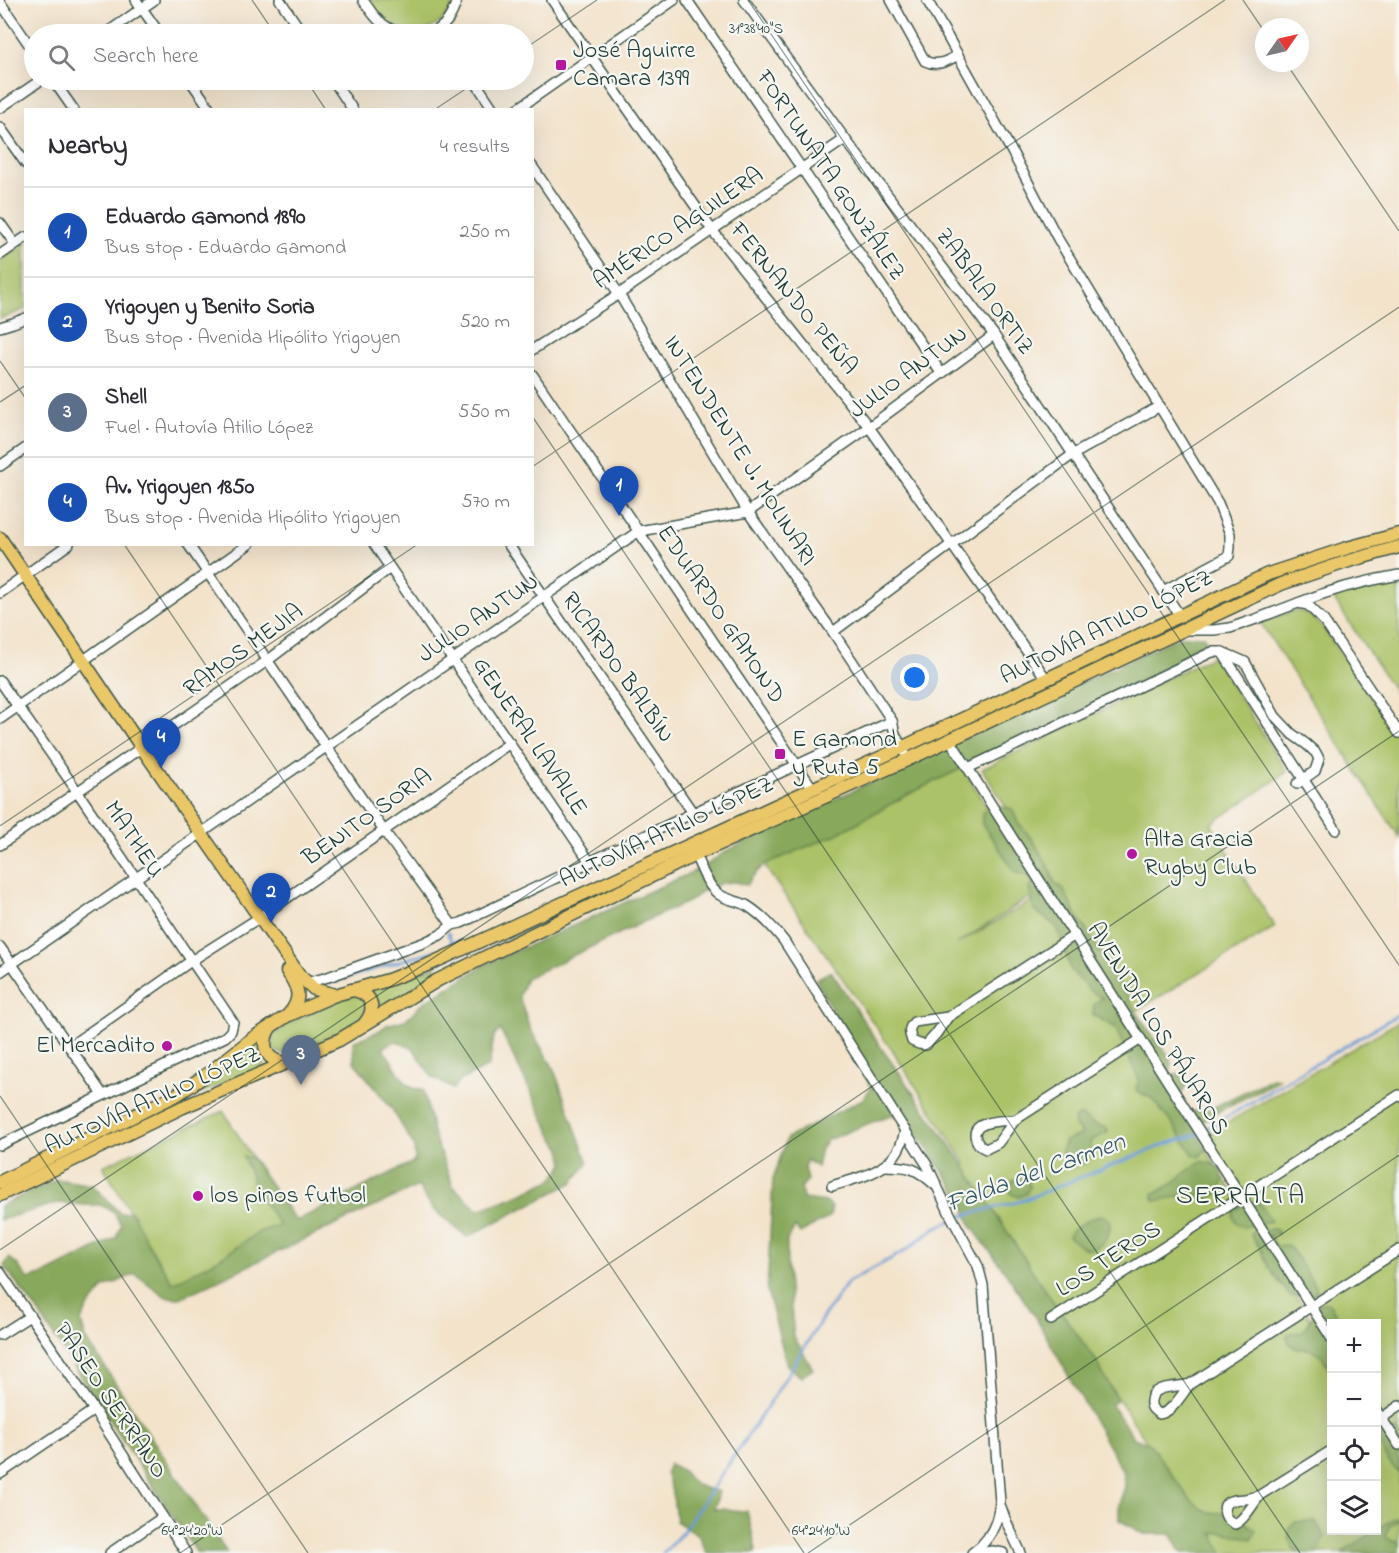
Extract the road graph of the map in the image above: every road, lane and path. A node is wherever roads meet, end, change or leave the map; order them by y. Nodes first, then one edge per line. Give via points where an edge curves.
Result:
1 (154, 0) edge
2 (280, 0) edge
3 (363, 0) edge
4 (457, 0) edge
5 (552, 0) edge
6 (674, 0) edge
7 (687, 0) edge
8 (744, 0) edge
9 (891, 0) edge
10 (927, 0) edge
11 (0, 2) edge
12 (139, 4) edge
13 (116, 24) edge
14 (153, 24) edge
15 (296, 24) edge
16 (383, 24) edge
17 (447, 24) edge
18 (24, 37) edge
19 (958, 55) junction
20 (592, 57) junction
21 (26, 90) edge
22 (60, 90) edge
23 (197, 90) edge
24 (340, 90) edge
25 (481, 90) edge
26 (0, 108) edge
27 (73, 108) edge
28 (210, 108) edge
29 (352, 108) edge
30 (493, 108) edge
31 (519, 108) edge
32 (0, 127) edge
33 (846, 140) junction
34 (24, 161) edge
35 (534, 169) edge
36 (802, 170) junction
37 (0, 223) edge
38 (712, 230) junction
39 (24, 238) edge
40 (15, 244) junction
41 (0, 255) edge
42 (619, 294) junction
43 (24, 319) edge
44 (0, 327) edge
45 (994, 334) junction
46 (534, 349) edge
47 (941, 373) junction
48 (534, 377) edge
49 (1160, 406) junction
50 (869, 427) junction
51 (24, 449) edge
52 (1072, 455) junction
53 (0, 466) edge
54 (748, 512) junction
55 (639, 531) junction
56 (1399, 534) edge
57 (0, 538) edge
58 (952, 544) junction
59 (66, 546) edge
60 (189, 546) edge
61 (246, 546) edge
62 (375, 546) edge
63 (509, 546) edge
64 (1399, 547) edge
65 (0, 552) edge
66 (390, 568) junction
67 (208, 573) junction
68 (1399, 575) edge
69 (22, 577) junction
70 (1163, 591) junction
71 (0, 593) edge
72 (545, 597) junction
73 (1298, 603) junction
74 (1180, 616) junction
75 (1185, 630) junction
76 (833, 632) junction
77 (1222, 652) junction
78 (267, 660) junction
79 (454, 660) junction
80 (80, 664) junction
81 (1047, 680) junction
82 (0, 681) edge
83 (19, 707) junction
84 (0, 719) edge
85 (892, 721) junction
86 (1399, 733) edge
87 (950, 740) junction
88 (510, 743) junction
89 (327, 746) junction
90 (139, 750) junction
91 (905, 754) junction
92 (798, 765) junction
93 (968, 768) junction
94 (1300, 782) junction
95 (813, 789) junction
96 (77, 791) junction
97 (693, 813) junction
98 (1336, 830) dead end
99 (384, 831) junction
100 (198, 836) junction
101 (0, 845) edge
102 (695, 855) junction
103 (590, 862) junction
104 (136, 878) junction
105 (257, 919) junction
106 (452, 925) junction
107 (1075, 935) junction
108 (0, 947) edge
109 (191, 961) junction
110 (12, 964) junction
111 (0, 972) edge
112 (306, 983) junction
113 (351, 990) junction
114 (335, 995) junction
115 (287, 1016) junction
116 (948, 1017) dead end
117 (272, 1025) junction
118 (362, 1026) junction
119 (1140, 1039) junction
120 (69, 1047) junction
121 (286, 1064) junction
122 (103, 1095) junction
123 (1399, 1095) edge
124 (1015, 1120) dead end
125 (905, 1130) junction
126 (0, 1146) edge
127 (883, 1166) junction
128 (0, 1182) edge
129 (832, 1186) dead end
130 (938, 1187) junction
131 (0, 1195) edge
132 (1241, 1197) junction
133 (1399, 1250) edge
134 (0, 1272) edge
135 (1310, 1306) junction
136 (30, 1316) junction
137 (1051, 1320) dead end
138 (1327, 1332) edge
139 (0, 1335) edge
140 (1190, 1384) dead end
141 (1399, 1406) edge
142 (94, 1410) junction
143 (1381, 1415) edge
144 (1381, 1420) edge
145 (1399, 1445) edge
146 (1327, 1453) edge
147 (0, 1474) edge
148 (1260, 1495) dead end
149 (1000, 1502) junction
150 (163, 1517) junction
151 (110, 1553) edge
152 (186, 1553) edge
153 (972, 1553) edge
154 (979, 1553) edge
155 (1003, 1553) edge
156 (1021, 1553) edge

1 - 12 street
2 - 15 street
3 - 16 street
4 - 17 street
5 - 20 street, FERNANDO PEÑA
6 - 20 street
7 - 36 street, FORTUNATA GONZÁLEZ
8 - 33 street, ZABALA ORTIZ
9 - 19 street via 925,61 939,64
10 - 19 street
11 - 18 street
12 - 13 street
12 - 14 street
19 - 49 street via 1058,239
20 - 31 street
20 - 38 street, FERNANDO PEÑA
21 - 26 street
22 - 27 street
23 - 28 street
24 - 29 street
25 - 30 street
32 - 34 street
33 - 36 street, AMÉRICO AGUILERA
33 - 45 street, ZABALA ORTIZ
35 - 42 street, INTENDENTE J. MOLINARI
36 - 38 street, AMÉRICO AGUILERA
36 - 47 street, FORTUNATA GONZÁLEZ
37 - 40 street
38 - 42 street, AMÉRICO AGUILERA
38 - 50 street, FERNANDO PEÑA
39 - 40 street
40 - 41 street
42 - 46 street, AMÉRICO AGUILERA
42 - 54 street, INTENDENTE J. MOLINARI
43 - 44 street
45 - 47 street, JULIO ANTUN
45 - 52 street, ZABALA ORTIZ
47 - 50 street, JULIO ANTUN
48 - 55 street, EDUARDO GAMOND
49 - 52 street
49 - 70 street via 1218,503 1231,541 1228,556
50 - 54 street, JULIO ANTUN
50 - 58 street, FERNANDO PEÑA
51 - 53 street
52 - 58 street
52 - 70 street, ZABALA ORTIZ
54 - 55 street, JULIO ANTUN
54 - 76 street, INTENDENTE J. MOLINARI
55 - 72 street, JULIO ANTUN
55 - 92 street, EDUARDO GAMOND
56 - 74 main road, AUTOVÍA ATILIO LÓPEZ via 1268,574
57 - 69 main road
58 - 76 street
58 - 81 street, FERNANDO PEÑA
59 - 69 street
60 - 67 street
61 - 67 street
62 - 66 street, GENERAL LAVALLE
63 - 72 street, RICARDO BALBÍN
64 - 75 main road, AUTOVÍA ATILIO LÓPEZ via 1281,584
65 - 69 main road
66 - 78 street, RAMOS MEJIA
66 - 79 street, GENERAL LAVALLE
67 - 78 street
67 - 80 street
68 - 73 street via 1322,593
69 - 71 street
69 - 80 main road
70 - 74 street, ZABALA ORTIZ
72 - 79 street, JULIO ANTUN
72 - 97 street, RICARDO BALBÍN
73 - 75 street via 1230,628
73 - 86 street via 1308,605 1324,621
74 - 81 main road, AUTOVÍA ATILIO LÓPEZ
75 - 87 main road, AUTOVÍA ATILIO LÓPEZ
76 - 85 street, INTENDENTE J. MOLINARI
77 - 93 street via 1212,652
77 - 94 street
77 - 94 street via 1245,662 1275,716 1316,753 1319,759 1315,771
78 - 89 street
78 - 90 street, RAMOS MEJIA
79 - 88 street, GENERAL LAVALLE
79 - 89 street, JULIO ANTUN
80 - 83 street
80 - 90 main road
81 - 91 main road, AUTOVÍA ATILIO LÓPEZ
82 - 83 street, MATHEU
83 - 84 street
83 - 96 street, MATHEU
85 - 91 street, INTENDENTE J. MOLINARI
85 - 92 street
87 - 91 main road, AUTOVÍA ATILIO LÓPEZ
87 - 93 street, AVENIDA LOS PÁJAROS
88 - 99 street, BENITO SORIA
88 - 103 street, GENERAL LAVALLE
89 - 99 street
89 - 100 street, JULIO ANTUN
90 - 96 street, RAMOS MEJIA
90 - 100 main road
91 - 95 main road, AUTOVÍA ATILIO LÓPEZ
91 - 102 main road, AUTOVÍA ATILIO LÓPEZ
92 - 95 street, EDUARDO GAMOND
92 - 97 street
93 - 107 street, AVENIDA LOS PÁJAROS
94 - 98 street
95 - 113 main road, AUTOVÍA ATILIO LÓPEZ via 430,964
96 - 101 street, RAMOS MEJIA
96 - 104 street, MATHEU
97 - 103 street
99 - 105 street, BENITO SORIA
99 - 106 street
100 - 104 street, JULIO ANTUN
100 - 105 main road
102 - 118 main road, AUTOVÍA ATILIO LÓPEZ via 438,980
102 - 125 street via 716,892 758,914 784,941
103 - 106 street
104 - 109 street, MATHEU
104 - 110 street, JULIO ANTUN
105 - 109 street, BENITO SORIA
105 - 112 main road
105 - 115 main road via 297,988 294,1009
106 - 112 street via 423,943
107 - 116 street
107 - 119 street, AVENIDA LOS PÁJAROS
108 - 110 street
109 - 120 street, BENITO SORIA
109 - 122 street, MATHEU via 233,1022 231,1031
110 - 111 street, JULIO ANTUN
110 - 120 street
112 - 114 main road
113 - 114 main road, AUTOVÍA ATILIO LÓPEZ
113 - 118 main road via 362,992 370,1000 372,1011
114 - 115 main road, AUTOVÍA ATILIO LÓPEZ
115 - 117 main road, AUTOVÍA ATILIO LÓPEZ
117 - 121 main road via 265,1036 265,1047 270,1058
117 - 128 main road, AUTOVÍA ATILIO LÓPEZ via 178,1094
118 - 121 main road, AUTOVÍA ATILIO LÓPEZ
119 - 124 street
119 - 132 street, AVENIDA LOS PÁJAROS
120 - 122 street
121 - 131 main road, AUTOVÍA ATILIO LÓPEZ via 183,1107
122 - 126 street
123 - 132 street, LOS TEROS
125 - 127 street via 897,1154
125 - 130 street
127 - 129 street
127 - 130 street via 913,1168
130 - 149 street via 978,1266 983,1285
132 - 135 street, AVENIDA LOS PÁJAROS
132 - 137 street, LOS TEROS
133 - 135 street
134 - 136 street, PASEO SERRANO
135 - 138 street, AVENIDA LOS PÁJAROS
135 - 140 street
136 - 139 street
136 - 142 street, PASEO SERRANO
141 - 143 street
142 - 147 street
142 - 150 street, PASEO SERRANO
144 - 145 street
146 - 148 street
149 - 153 street via 998,1520 990,1535
149 - 156 street
150 - 151 street
150 - 152 street, PASEO SERRANO
154 - 155 street

